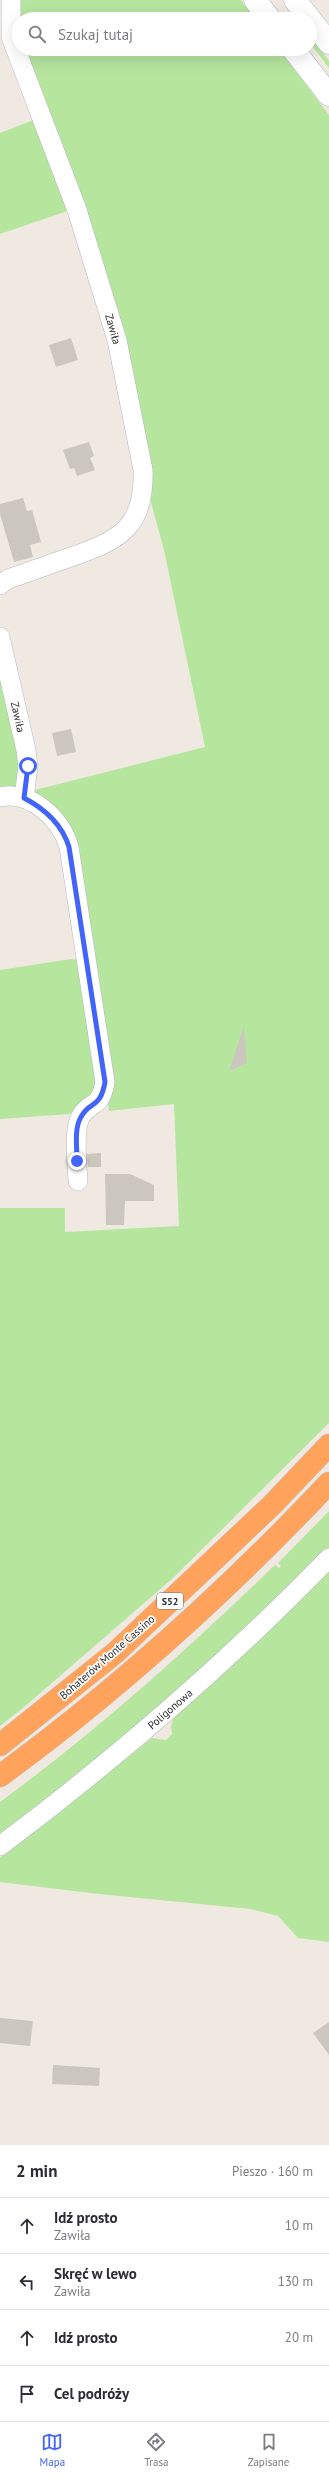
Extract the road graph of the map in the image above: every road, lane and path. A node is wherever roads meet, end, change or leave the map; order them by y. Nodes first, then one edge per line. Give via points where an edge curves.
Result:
1 (11, 0) edge
2 (255, 0) edge
3 (295, 0) edge
4 (264, 12) edge
5 (304, 12) edge
6 (317, 28) edge
7 (12, 40) edge
8 (329, 43) edge
9 (18, 56) edge
10 (298, 56) edge
11 (329, 95) edge
12 (0, 585) edge
13 (0, 637) edge
14 (0, 797) edge
15 (24, 798) junction
16 (78, 1181) dead end
17 (329, 1445) edge
18 (329, 1483) edge
19 (329, 1558) edge
20 (0, 1745) edge
21 (0, 1776) edge
22 (0, 1846) edge

1 - 7 street, Zawiła
2 - 4 main road
3 - 5 main road
6 - 8 main road
9 - 12 street, Zawiła via 77,210 117,340 144,484 133,519 114,540 8,579
10 - 11 main road
13 - 15 street, Zawiła via 26,750 28,766
14 - 15 street
15 - 16 street via 36,804 54,820 66,837 69,847 105,1082 99,1101 86,1110 79,1120
17 - 20 highway, Bohaterów Monte Cassino / S52 via 272,1505 115,1653
18 - 21 highway, S52 via 290,1525 132,1671
19 - 22 street, Poligonowa via 216,1669 155,1723 91,1777

